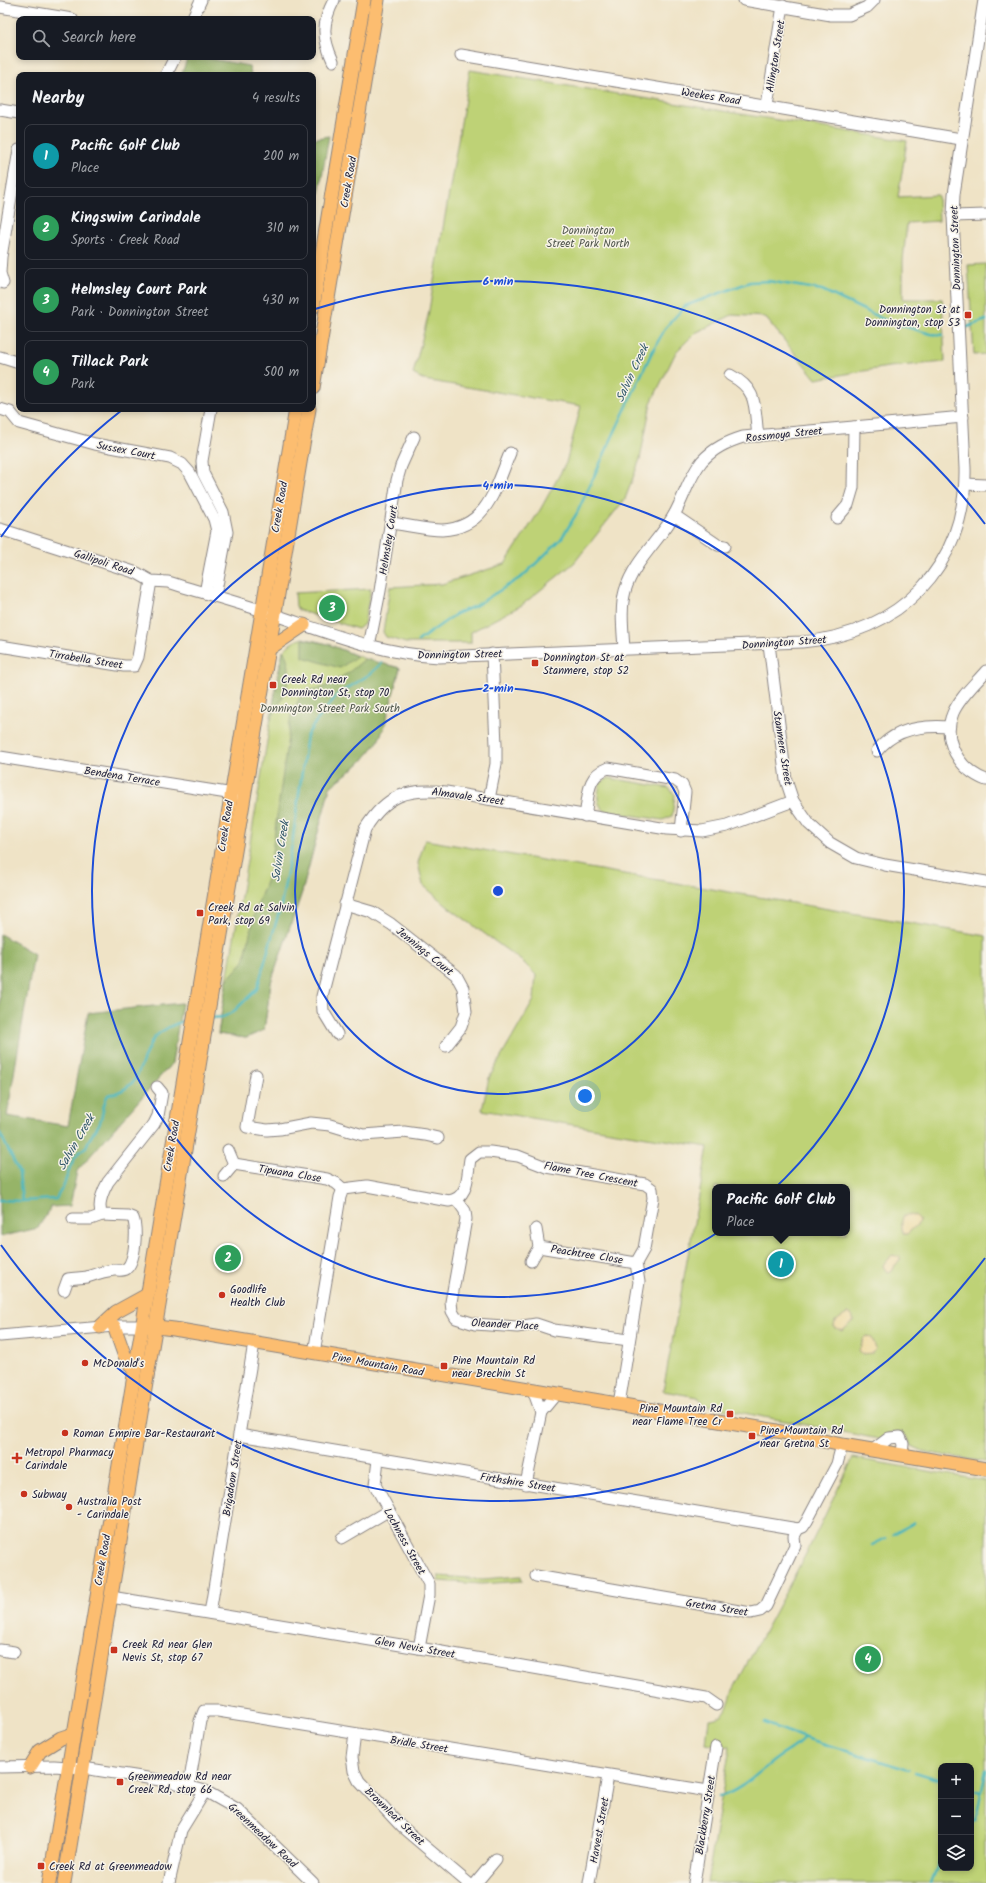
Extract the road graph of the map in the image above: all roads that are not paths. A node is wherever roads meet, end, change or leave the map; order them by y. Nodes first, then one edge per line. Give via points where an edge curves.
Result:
1 (201, 0) edge
2 (334, 0) edge
3 (364, 0) edge
4 (378, 0) edge
5 (744, 0) edge
6 (874, 0) edge
7 (984, 0) edge
8 (783, 6) junction
9 (0, 7) edge
10 (54, 16) edge
11 (193, 16) edge
12 (461, 55) dead end
13 (174, 60) edge
14 (333, 61) dead end
15 (168, 72) edge
16 (767, 106) junction
17 (0, 110) edge
18 (16, 113) edge
19 (962, 139) junction
20 (16, 168) edge
21 (986, 215) edge
22 (954, 216) junction
23 (1, 257) edge
24 (3, 283) dead end
25 (316, 289) edge
26 (0, 357) edge
27 (16, 362) edge
28 (316, 370) edge
29 (730, 375) dead end
30 (0, 408) edge
31 (210, 412) edge
32 (295, 412) edge
33 (309, 412) edge
34 (963, 417) junction
35 (854, 427) junction
36 (758, 436) junction
37 (414, 437) dead end
38 (510, 453) dead end
39 (966, 484) junction
40 (986, 485) edge
41 (674, 515) junction
42 (837, 518) dead end
43 (391, 523) junction
44 (0, 529) edge
45 (222, 532) junction
46 (726, 546) dead end
47 (151, 581) junction
48 (210, 595) junction
49 (262, 611) junction
50 (275, 615) junction
51 (304, 625) junction
52 (769, 644) junction
53 (0, 646) edge
54 (369, 646) junction
55 (270, 648) junction
56 (624, 649) junction
57 (492, 654) junction
58 (986, 671) edge
59 (949, 727) junction
60 (877, 751) dead end
61 (0, 757) edge
62 (986, 780) edge
63 (231, 794) junction
64 (245, 796) junction
65 (489, 799) junction
66 (793, 801) junction
67 (585, 816) junction
68 (681, 831) junction
69 (986, 882) edge
70 (345, 904) junction
71 (337, 1034) dead end
72 (446, 1046) dead end
73 (256, 1075) dead end
74 (157, 1087) dead end
75 (438, 1138) dead end
76 (228, 1150) dead end
77 (234, 1164) junction
78 (224, 1176) dead end
79 (344, 1189) junction
80 (457, 1200) junction
81 (102, 1215) junction
82 (73, 1219) dead end
83 (536, 1229) dead end
84 (539, 1246) junction
85 (531, 1261) dead end
86 (636, 1263) junction
87 (64, 1290) dead end
88 (147, 1295) junction
89 (114, 1326) junction
90 (141, 1326) junction
91 (100, 1327) junction
92 (156, 1327) junction
93 (0, 1336) edge
94 (629, 1340) junction
95 (254, 1343) junction
96 (314, 1353) junction
97 (134, 1371) junction
98 (533, 1390) junction
99 (556, 1394) junction
100 (619, 1404) junction
101 (541, 1412) junction
102 (239, 1436) junction
103 (842, 1445) junction
104 (378, 1460) junction
105 (986, 1469) edge
106 (526, 1484) junction
107 (388, 1511) junction
108 (798, 1529) junction
109 (342, 1538) dead end
110 (536, 1576) dead end
111 (111, 1597) junction
112 (210, 1613) junction
113 (419, 1648) junction
114 (0, 1650) edge
115 (14, 1652) dead end
116 (716, 1705) dead end
117 (73, 1734) junction
118 (355, 1734) junction
119 (716, 1747) dead end
120 (0, 1767) edge
121 (30, 1767) junction
122 (68, 1767) junction
123 (83, 1768) junction
124 (608, 1776) junction
125 (189, 1785) junction
126 (206, 1791) junction
127 (708, 1792) junction
128 (496, 1859) dead end
129 (49, 1883) edge
130 (64, 1883) edge
131 (169, 1883) edge
132 (313, 1883) edge
133 (468, 1883) edge
134 (476, 1883) edge
135 (589, 1883) edge
136 (694, 1883) edge

1 - 11 street
2 - 14 street via 324,34 326,47
3 - 25 main road, Creek Road
4 - 28 main road, Creek Road
5 - 8 street
6 - 8 street via 849,15 831,15
7 - 19 street, Donnington Street
8 - 16 street, Allington Street
9 - 10 street
12 - 16 street, Weekes Road
13 - 15 street
16 - 19 street, Weekes Road
17 - 18 street
19 - 22 street, Donnington Street via 954,194
20 - 23 street
21 - 22 street
22 - 34 street, Donnington Street
23 - 24 street via 0,272
26 - 27 street
29 - 36 street via 750,390
30 - 45 street, Sussex Court via 10,412 19,423 95,444 170,458 182,464 190,473
31 - 45 street via 202,461 203,473 223,512
32 - 49 main road, Creek Road
33 - 50 main road, Creek Road
34 - 35 street, Rossmoya Street
34 - 39 street, Donnington Street
35 - 36 street, Rossmoya Street
35 - 42 street via 853,488 848,505
36 - 41 street, Rossmoya Street via 743,437 714,449 691,478
37 - 43 street, Helmsley Court via 397,480
38 - 43 street via 490,501 472,520 459,527 442,530
39 - 40 street
39 - 52 street, Donnington Street via 952,541 927,582 897,610 875,624 838,637
41 - 46 street via 718,545
41 - 56 street, Rossmoya Street via 633,570 628,582 623,609
43 - 54 street, Helmsley Court
44 - 47 street, Gallipoli Road via 138,573
45 - 48 street, Sussex Court
47 - 48 street, Gallipoli Road via 168,582
47 - 53 street, Tirrabella Street via 138,657 134,666
48 - 49 street, Gallipoli Road
49 - 50 street, Gallipoli Road
49 - 63 main road, Creek Road
50 - 51 street, Donnington Street
50 - 55 main road, Creek Road
51 - 54 street, Donnington Street
51 - 55 main road
52 - 56 street, Donnington Street
52 - 66 street, Stanmere Street via 786,780
54 - 57 street, Donnington Street via 425,656
55 - 64 main road, Creek Road
56 - 57 street, Donnington Street
57 - 65 street via 496,764
58 - 59 street via 953,713
59 - 60 street via 914,728 885,741
59 - 62 street via 958,760 966,769
61 - 63 street, Bendena Terrace
63 - 64 street, Bendena Terrace
63 - 88 main road, Creek Road
64 - 92 main road, Creek Road
65 - 67 street, Almavale Street
65 - 70 street, Almavale Street via 427,790 391,800 376,812 365,829
66 - 68 street, Almavale Street via 726,826 702,831
66 - 69 street, Stanmere Street via 809,824 830,842 856,858
67 - 68 street, Almavale Street
67 - 68 street via 592,779 598,772 608,768 675,780 682,785 685,792
70 - 71 street, Almavale Street via 322,996 323,1011
70 - 72 street, Jennings Court via 372,912 391,924 456,975 463,988 466,1012 461,1027
73 - 75 street via 246,1127 280,1129 315,1123 363,1135 404,1132
74 - 81 street via 162,1093 158,1116 102,1192
76 - 77 street
77 - 78 street
77 - 79 street, Tipuana Close via 327,1179
79 - 80 street via 367,1186 449,1201
79 - 96 street via 340,1197
80 - 86 street, Flame Tree Crescent via 465,1190 470,1159 479,1152 518,1156 546,1167 645,1184 652,1189 653,1198 644,1250
80 - 94 street, Oleander Place via 465,1211 466,1220 451,1302 456,1318 475,1324 517,1327 536,1324 554,1330
81 - 82 street via 91,1219
81 - 87 street via 133,1218 136,1233 127,1268 122,1271 106,1271 68,1279
83 - 84 street, Peachtree Close
84 - 85 street, Peachtree Close
84 - 86 street, Peachtree Close
86 - 94 street via 639,1282
88 - 90 main road, Creek Road
88 - 91 main road via 116,1312
89 - 90 street, Pine Mountain Road
89 - 91 street, Pine Mountain Road
89 - 97 main road via 124,1354
90 - 92 main road, Pine Mountain Road
90 - 97 main road, Creek Road
91 - 93 street, Pine Mountain Road
92 - 95 main road, Pine Mountain Road
92 - 111 main road, Creek Road
94 - 100 street
95 - 96 main road, Pine Mountain Road
95 - 102 street, Brigadoon Street
96 - 98 main road, Pine Mountain Road
97 - 117 main road, Creek Road
98 - 99 main road, Pine Mountain Road
98 - 101 street
99 - 100 main road, Pine Mountain Road
99 - 101 street
100 - 103 main road, Pine Mountain Road via 777,1431
101 - 106 street
102 - 104 street, Firthshire Street
102 - 112 street, Brigadoon Street
103 - 105 main road, Pine Mountain Road
103 - 108 street, Gretna Street via 837,1464 807,1522
104 - 106 street, Firthshire Street
104 - 107 street, Lochness Street via 375,1485
106 - 108 street, Firthshire Street
107 - 109 street
107 - 113 street, Lochness Street via 429,1584
108 - 110 street, Gretna Street via 794,1536 795,1544 766,1606 751,1613
111 - 112 street, Glen Nevis Street
111 - 123 main road, Creek Road
112 - 113 street, Glen Nevis Street
113 - 116 street, Glen Nevis Street via 706,1698
114 - 115 street
117 - 121 main road via 40,1750
117 - 122 main road, Creek Road
118 - 124 street, Bridle Street
118 - 125 street, Bridle Street via 218,1711 204,1711
118 - 133 street, Brownleaf Street via 352,1757 359,1781 402,1827
119 - 127 street, Blackberry Street
120 - 121 street, Greenmeadow Road
121 - 122 street, Greenmeadow Road
122 - 123 street, Greenmeadow Road
122 - 129 main road, Creek Road
123 - 125 street, Greenmeadow Road
123 - 130 main road, Creek Road
124 - 127 street, Bridle Street
124 - 135 street, Harvest Street
125 - 126 street, Greenmeadow Road
126 - 131 street via 181,1830
126 - 132 street, Greenmeadow Road via 237,1809
127 - 136 street, Blackberry Street
128 - 134 street

